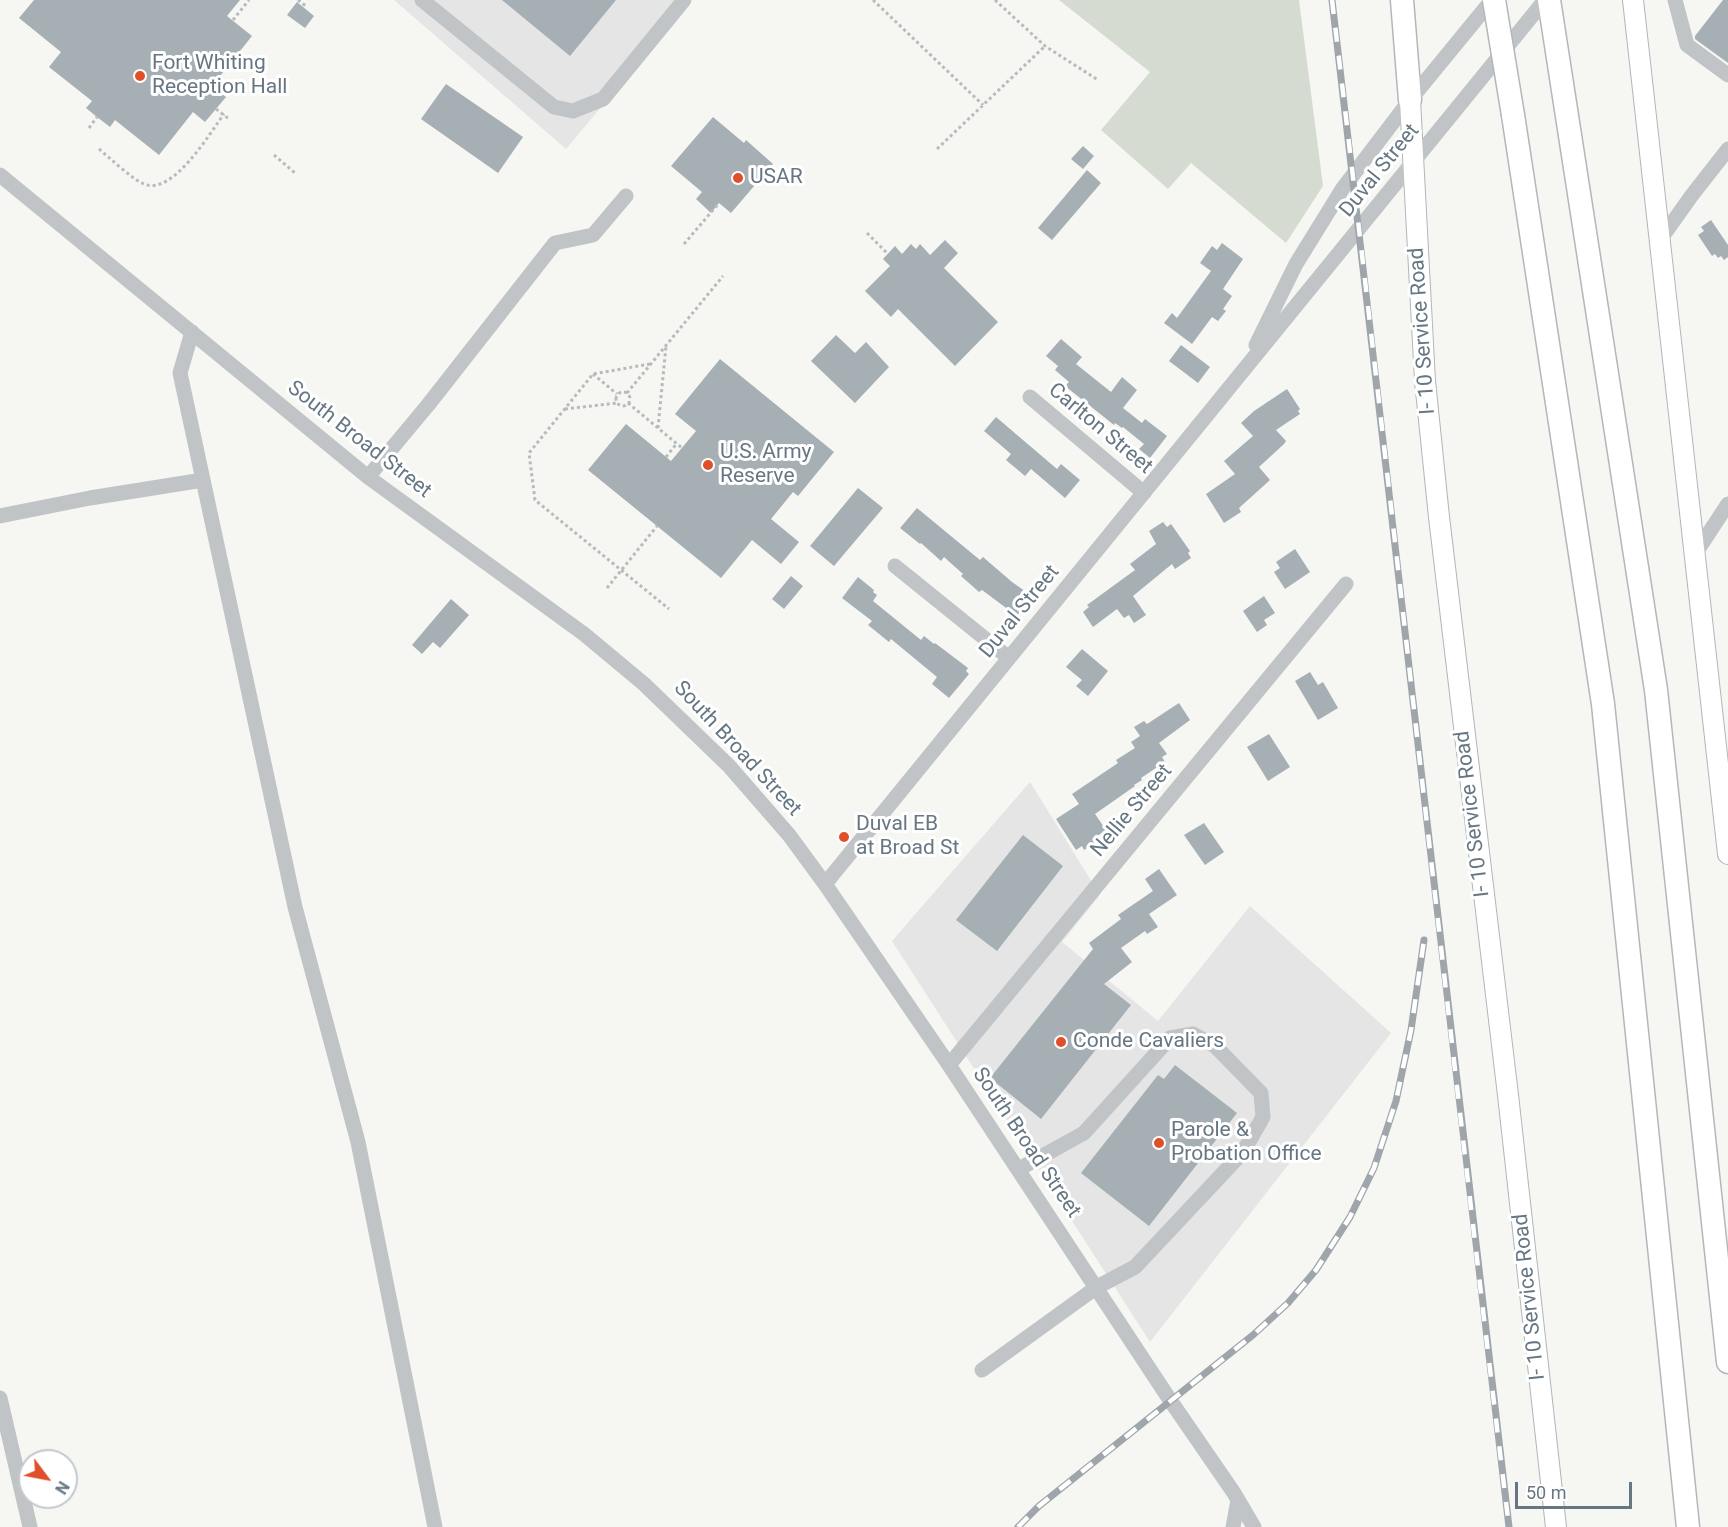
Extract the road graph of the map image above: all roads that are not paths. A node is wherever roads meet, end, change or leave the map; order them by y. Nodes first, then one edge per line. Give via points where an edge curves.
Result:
1 (422, 0) edge
2 (684, 0) edge
3 (1402, 0) edge
4 (1493, 0) edge
5 (1547, 0) edge
6 (1633, 0) edge
7 (1676, 0) edge
8 (1728, 75) edge
9 (1410, 100) junction
10 (1728, 149) edge
11 (1412, 164) junction
12 (0, 175) edge
13 (626, 196) dead end
14 (1660, 240) junction
15 (192, 332) junction
16 (1246, 366) junction
17 (1029, 397) dead end
18 (368, 477) junction
19 (203, 480) junction
20 (1144, 493) junction
21 (1726, 507) edge
22 (0, 516) edge
23 (1695, 554) junction
24 (895, 566) dead end
25 (1346, 584) dead end
26 (1009, 658) junction
27 (1728, 854) edge
28 (825, 884) junction
29 (949, 1065) junction
30 (1019, 1169) junction
31 (1097, 1287) junction
32 (1728, 1362) edge
33 (982, 1370) dead end
34 (0, 1398) edge
35 (1238, 1500) junction
36 (30, 1527) edge
37 (435, 1527) edge
38 (1233, 1527) edge
39 (1254, 1527) edge
40 (1556, 1527) edge
41 (1688, 1527) edge

1 - 2 street via 554,107 573,111 603,99
3 - 9 highway
4 - 9 street, Duval Street
4 - 41 highway, bridge via 1604,704
5 - 11 street, Duval Street
5 - 32 highway via 1656,690
6 - 14 main road
7 - 8 street via 1687,45
9 - 11 main road, I- 10 Service Road
9 - 16 street, Duval Street via 1343,188 1296,264
10 - 14 street
11 - 16 street, Duval Street
11 - 40 main road, I- 10 Service Road via 1425,381 1439,517
12 - 15 street, South Broad Street
13 - 18 street via 593,235 555,243
14 - 23 main road
15 - 18 street, South Broad Street
15 - 19 street via 180,373
16 - 20 street, Duval Street
17 - 20 street, Carlton Street
18 - 28 street, South Broad Street via 559,615 644,684 745,783
19 - 22 street
19 - 37 street via 295,907 358,1142
20 - 26 street, Duval Street
21 - 23 street
23 - 27 main road
24 - 26 street
25 - 29 street, Nellie Street
26 - 28 street, Duval Street
28 - 29 street, South Broad Street
29 - 30 street, South Broad Street
30 - 31 street, South Broad Street
30 - 31 street via 1084,1133 1170,1038 1193,1035 1215,1046 1261,1093 1263,1117 1243,1152 1135,1267
31 - 33 street
31 - 35 street, South Broad Street
34 - 36 street
35 - 38 street
35 - 39 street, South Broad Street

